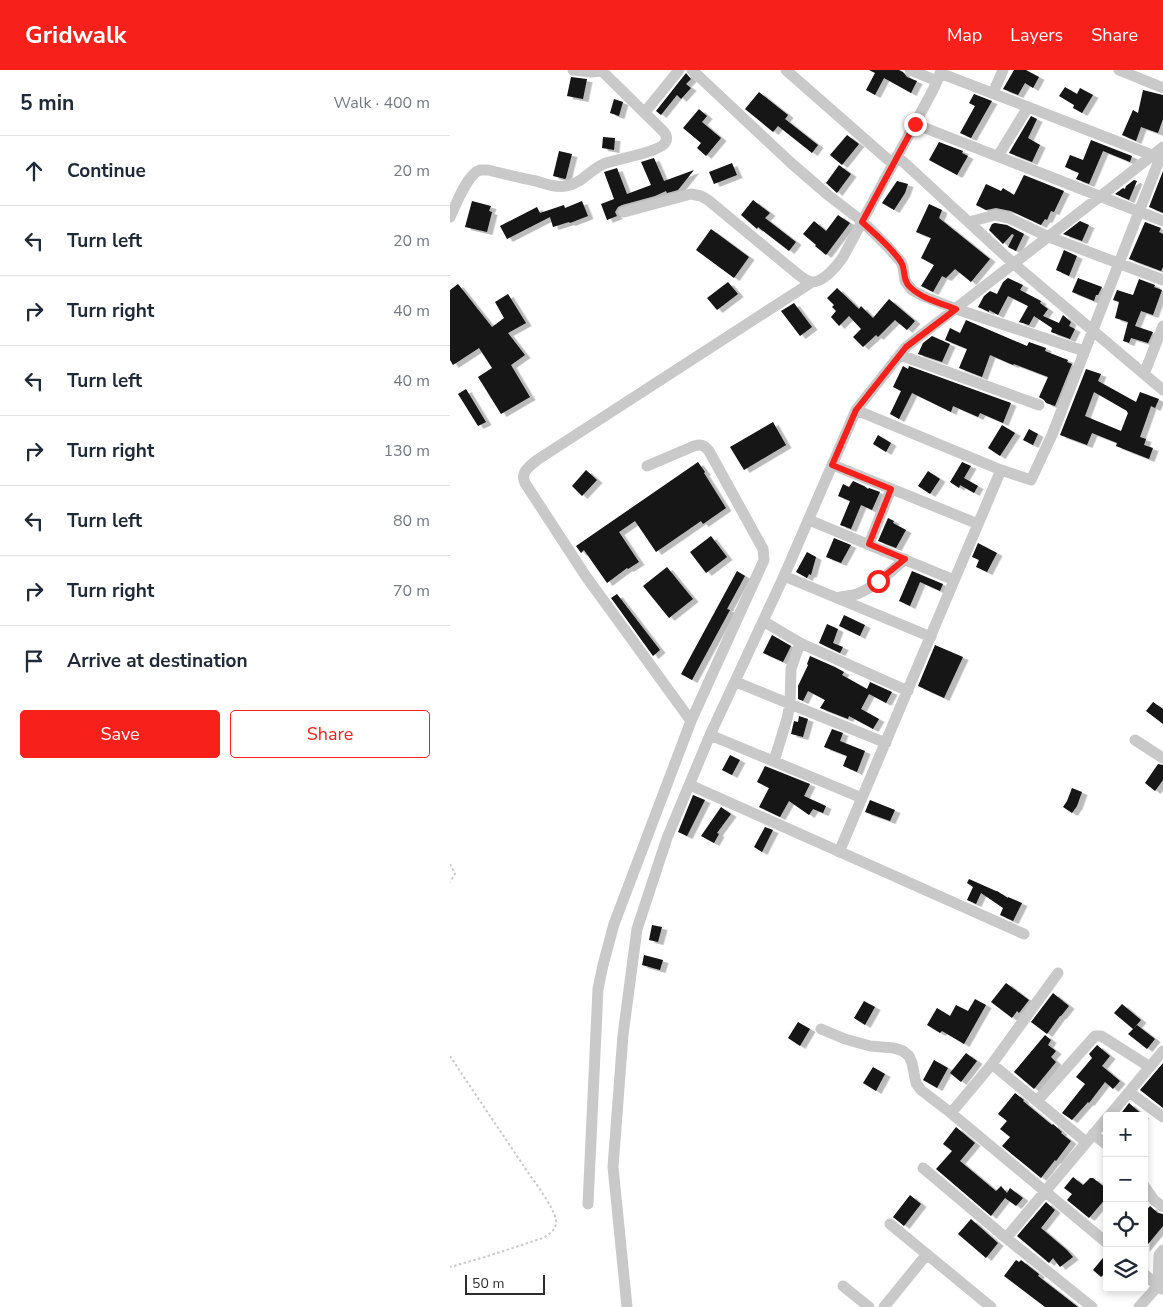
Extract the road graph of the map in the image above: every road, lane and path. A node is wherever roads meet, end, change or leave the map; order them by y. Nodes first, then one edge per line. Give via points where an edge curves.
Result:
1 (573, 70) edge
2 (679, 70) edge
3 (692, 70) edge
4 (786, 70) edge
5 (910, 70) edge
6 (1003, 70) edge
7 (1119, 70) edge
8 (602, 71) edge
9 (940, 75) edge
10 (1163, 88) edge
11 (993, 93) junction
12 (1028, 107) junction
13 (645, 112) junction
14 (915, 124) junction
15 (1163, 147) edge
16 (998, 156) junction
17 (1158, 158) edge
18 (895, 160) junction
19 (1101, 196) junction
20 (1139, 211) junction
21 (624, 212) dead end
22 (450, 217) edge
23 (1163, 221) edge
24 (862, 222) junction
25 (969, 222) junction
26 (1049, 237) junction
27 (1119, 263) junction
28 (1014, 264) junction
29 (1163, 280) edge
30 (812, 282) junction
31 (956, 309) junction
32 (1163, 326) edge
33 (1092, 330) junction
34 (1084, 352) junction
35 (900, 355) junction
36 (1144, 374) junction
37 (1163, 390) edge
38 (1039, 405) dead end
39 (856, 410) junction
40 (832, 465) junction
41 (647, 466) dead end
42 (1001, 470) junction
43 (891, 489) junction
44 (809, 520) junction
45 (978, 524) junction
46 (869, 544) junction
47 (905, 559) junction
48 (784, 576) junction
49 (954, 580) junction
50 (837, 598) junction
51 (763, 621) junction
52 (931, 637) junction
53 (800, 643) junction
54 (736, 682) junction
55 (908, 691) junction
56 (790, 704) junction
57 (691, 721) junction
58 (710, 735) junction
59 (1135, 740) dead end
60 (886, 743) junction
61 (1162, 754) edge
62 (774, 761) junction
63 (690, 785) junction
64 (862, 798) junction
65 (839, 852) junction
66 (450, 864) edge
67 (450, 882) edge
68 (1024, 934) dead end
69 (1058, 973) dead end
70 (821, 1029) dead end
71 (1163, 1051) edge
72 (450, 1056) edge
73 (992, 1064) junction
74 (1150, 1067) junction
75 (1129, 1092) junction
76 (1037, 1101) junction
77 (1112, 1112) edge
78 (951, 1113) junction
79 (1163, 1117) edge
80 (1103, 1123) edge
81 (1090, 1138) junction
82 (1103, 1143) edge
83 (922, 1168) dead end
84 (1045, 1192) junction
85 (1148, 1192) edge
86 (588, 1204) dead end
87 (1163, 1208) edge
88 (890, 1224) dead end
89 (1103, 1237) edge
90 (1006, 1238) junction
91 (1163, 1250) edge
92 (927, 1254) junction
93 (450, 1267) edge
94 (1148, 1278) edge
95 (843, 1286) dead end
96 (1160, 1288) edge
97 (627, 1307) edge
98 (869, 1307) edge
99 (884, 1307) edge
100 (991, 1307) edge
101 (1092, 1307) edge
102 (1139, 1307) edge

1 - 8 street
2 - 13 street
3 - 24 street via 790,162
4 - 18 street
5 - 9 street
6 - 11 street
7 - 10 street
8 - 13 street
9 - 11 street
9 - 14 street
11 - 12 street
12 - 16 street
12 - 17 street
13 - 22 street via 666,135 662,146 598,166 567,186 480,170 468,179
14 - 16 street
14 - 18 street
15 - 17 street
16 - 19 street
17 - 19 street
17 - 20 street
18 - 24 street
18 - 25 street
19 - 20 street
19 - 26 street
20 - 23 street
20 - 27 street
21 - 30 street via 681,196 700,196 800,276
24 - 30 street via 837,266
24 - 31 street via 901,262 905,281 910,287 923,296
25 - 26 street via 1001,215
25 - 28 street
26 - 27 street
26 - 28 street
27 - 29 street
27 - 33 street
28 - 31 street
28 - 33 street
30 - 57 street via 537,460 523,474 525,484 586,574
31 - 34 street
31 - 35 street
32 - 36 street
33 - 34 street
33 - 36 street
34 - 42 street via 1031,480
35 - 38 street
35 - 39 street
36 - 37 street
39 - 40 street
39 - 42 street
40 - 43 street
40 - 44 street
41 - 57 street via 699,444 706,447 763,549 761,566
42 - 45 street
43 - 45 street
43 - 46 street
44 - 46 street
44 - 48 street
45 - 49 street
46 - 47 street
47 - 49 street
47 - 50 street via 866,589
48 - 50 street
48 - 51 street
49 - 52 street
50 - 52 street
51 - 53 street
51 - 54 street
52 - 55 street
53 - 55 street
53 - 56 street via 791,669
54 - 56 street
54 - 58 street
55 - 60 street
56 - 60 street
56 - 62 street
57 - 86 street via 614,924 603,965 598,989
58 - 62 street
58 - 63 street
59 - 61 street
60 - 64 street
62 - 64 street
63 - 65 street
63 - 97 street via 667,838 637,929 623,1035 613,1167
64 - 65 street
65 - 68 street
66 - 67 path via 455,874
69 - 73 street
70 - 78 street via 870,1046 903,1051 909,1056 921,1090
71 - 74 street
72 - 93 path via 535,1183 556,1223 550,1234 543,1238
73 - 76 street
73 - 78 street
74 - 75 street
74 - 76 street via 1101,1036 1095,1036
75 - 77 street
75 - 79 street
76 - 81 street
78 - 84 street
80 - 81 street
81 - 82 street
81 - 84 street
83 - 90 street
84 - 89 street
84 - 90 street
85 - 87 street
88 - 92 street
90 - 101 street
91 - 96 street via 1159,1255
92 - 99 street
92 - 100 street
94 - 96 street
95 - 98 street
96 - 102 street

